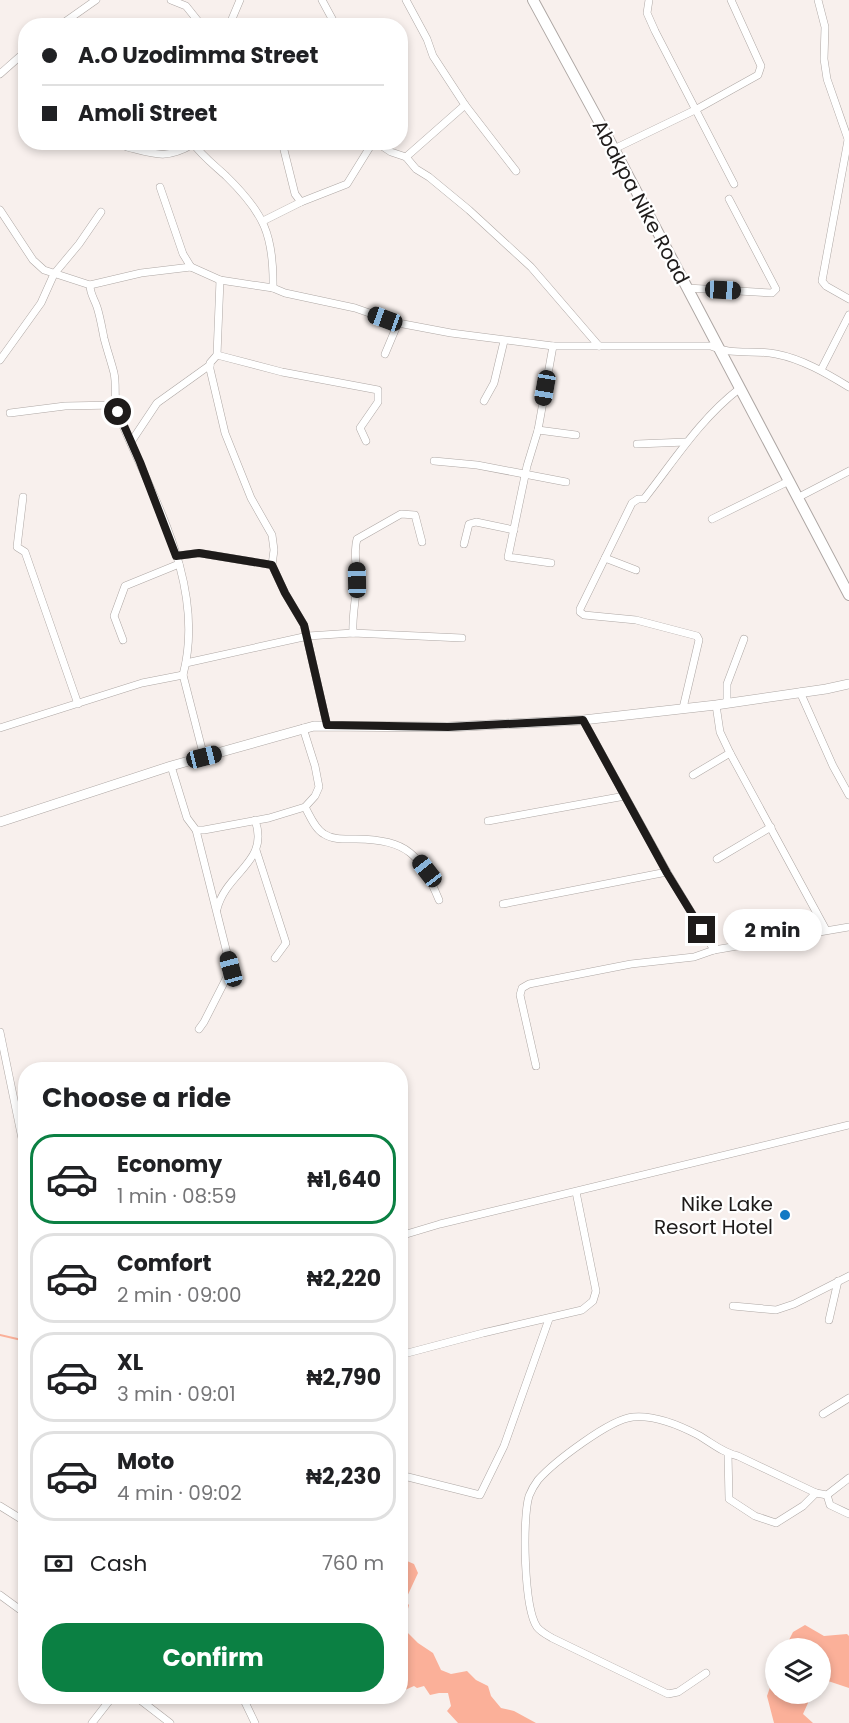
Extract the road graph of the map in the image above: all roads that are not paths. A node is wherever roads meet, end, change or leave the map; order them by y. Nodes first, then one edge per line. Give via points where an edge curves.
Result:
1 (96, 0) edge
2 (171, 0) edge
3 (240, 0) edge
4 (322, 0) edge
5 (406, 0) edge
6 (533, 0) edge
7 (649, 0) edge
8 (731, 0) edge
9 (818, 0) edge
10 (70, 18) edge
11 (196, 18) edge
12 (232, 18) edge
13 (332, 18) edge
14 (18, 58) edge
15 (0, 74) edge
16 (465, 105) junction
17 (697, 109) junction
18 (849, 141) edge
19 (614, 148) junction
20 (136, 150) edge
21 (182, 150) edge
22 (199, 150) edge
23 (284, 150) edge
24 (370, 150) edge
25 (388, 150) edge
26 (405, 158) junction
27 (516, 171) dead end
28 (734, 184) dead end
29 (160, 188) dead end
30 (729, 199) dead end
31 (301, 202) junction
32 (0, 210) edge
33 (100, 212) dead end
34 (263, 221) junction
35 (191, 267) junction
36 (54, 274) junction
37 (220, 280) junction
38 (90, 285) junction
39 (273, 288) junction
40 (687, 288) junction
41 (849, 299) edge
42 (849, 315) edge
43 (398, 323) junction
44 (504, 341) junction
45 (553, 346) junction
46 (599, 346) junction
47 (719, 350) junction
48 (385, 354) dead end
49 (217, 355) junction
50 (0, 360) edge
51 (210, 365) junction
52 (821, 370) junction
53 (849, 387) edge
54 (739, 389) junction
55 (484, 401) dead end
56 (116, 405) junction
57 (10, 413) dead end
58 (538, 430) junction
59 (576, 435) dead end
60 (366, 441) dead end
61 (131, 442) junction
62 (686, 442) junction
63 (637, 444) dead end
64 (434, 462) dead end
65 (849, 471) edge
66 (525, 475) junction
67 (789, 481) junction
68 (566, 482) dead end
69 (23, 497) dead end
70 (799, 497) junction
71 (712, 519) dead end
72 (514, 530) junction
73 (422, 542) dead end
74 (464, 544) dead end
75 (176, 556) junction
76 (605, 558) junction
77 (551, 563) dead end
78 (179, 564) junction
79 (272, 565) junction
80 (636, 570) dead end
81 (846, 581) edge
82 (849, 595) edge
83 (353, 633) junction
84 (308, 636) junction
85 (462, 638) dead end
86 (744, 639) dead end
87 (123, 640) dead end
88 (186, 663) junction
89 (183, 675) junction
90 (849, 684) edge
91 (800, 692) junction
92 (727, 703) junction
93 (78, 704) junction
94 (716, 705) junction
95 (683, 708) junction
96 (583, 720) junction
97 (327, 725) junction
98 (0, 728) edge
99 (303, 728) junction
100 (730, 753) junction
101 (204, 757) junction
102 (171, 766) junction
103 (693, 775) dead end
104 (849, 795) edge
105 (625, 796) junction
106 (305, 807) junction
107 (255, 820) junction
108 (488, 821) dead end
109 (0, 822) edge
110 (771, 827) junction
111 (196, 830) junction
112 (256, 850) junction
113 (717, 859) dead end
114 (667, 873) junction
115 (439, 900) dead end
116 (503, 904) dead end
117 (217, 911) junction
118 (849, 927) edge
119 (826, 930) junction
120 (714, 950) junction
121 (275, 958) dead end
122 (199, 1029) dead end
123 (0, 1032) edge
124 (536, 1066) dead end
125 (18, 1119) edge
126 (849, 1125) edge
127 (576, 1192) junction
128 (408, 1234) edge
129 (849, 1276) edge
130 (838, 1281) junction
131 (733, 1306) dead end
132 (549, 1319) junction
133 (829, 1320) dead end
134 (408, 1352) edge
135 (849, 1398) edge
136 (823, 1414) dead end
137 (728, 1454) junction
138 (408, 1477) edge
139 (849, 1478) edge
140 (816, 1494) junction
141 (827, 1495) junction
142 (0, 1506) edge
143 (849, 1514) edge
144 (18, 1517) edge
145 (0, 1595) edge
146 (18, 1608) edge
147 (706, 1673) dead end
148 (107, 1704) edge
149 (145, 1704) edge
150 (246, 1704) edge
151 (92, 1723) edge
152 (170, 1723) edge
153 (255, 1723) edge

1 - 10 street
2 - 11 street via 186,6
3 - 12 street
4 - 13 street
5 - 16 street via 433,56
6 - 19 main road, Abakpa Nike Road
7 - 17 street via 647,13
8 - 17 street via 760,71
9 - 18 street via 825,27 827,79
14 - 15 street
16 - 26 street
16 - 27 street
17 - 19 street
17 - 28 street
18 - 41 street via 822,280
19 - 40 main road, Abakpa Nike Road
20 - 21 street via 148,154
22 - 34 street via 235,185
23 - 31 street via 295,194
24 - 31 street via 347,184
25 - 26 street
26 - 46 street via 531,267
29 - 35 street
30 - 40 street via 776,289 772,293
31 - 34 street
32 - 36 street via 33,260
33 - 36 street
34 - 39 street via 274,261
35 - 37 street
35 - 38 street
36 - 38 street
36 - 50 street via 41,303
37 - 39 street
37 - 49 street
38 - 56 street via 114,374
39 - 43 street
40 - 47 main road, Abakpa Nike Road
42 - 52 street
43 - 44 street
43 - 48 street
44 - 45 street
44 - 55 street via 494,383
45 - 46 street
45 - 58 street
46 - 47 street via 711,346
47 - 52 street via 776,354
47 - 54 main road, Abakpa Nike Road
49 - 51 street
49 - 60 street via 378,390 378,402 360,428
51 - 61 street via 157,403
51 - 79 street via 225,433 272,535
52 - 53 street
54 - 62 street
54 - 67 main road, Abakpa Nike Road
56 - 57 street
56 - 61 street
58 - 59 street
58 - 66 street
61 - 75 street
62 - 63 street
62 - 76 street via 644,498 632,503
64 - 66 street via 477,465
65 - 70 street
66 - 68 street
66 - 72 street
67 - 70 main road, Abakpa Nike Road
67 - 71 street
69 - 93 street via 17,547 25,552
70 - 81 main road, Abakpa Nike Road
72 - 74 street via 476,522 469,524
72 - 77 street via 508,556
73 - 83 street via 417,519 409,513 357,539
75 - 78 street
75 - 79 street via 199,553
76 - 80 street
76 - 95 street via 580,612 636,620 697,636
78 - 87 street via 125,586 114,616
78 - 88 street via 189,611
79 - 84 street
81 - 82 main road, Abakpa Nike Road
83 - 84 street
83 - 85 street
84 - 88 street
84 - 97 street
86 - 92 street via 727,684
88 - 89 street
89 - 93 street via 142,683
89 - 101 street
90 - 91 main road
91 - 92 main road
91 - 104 street
92 - 94 main road
93 - 98 street
94 - 95 main road
94 - 100 street via 720,732
95 - 96 main road
96 - 97 main road via 448,727
96 - 105 street
97 - 99 main road
99 - 101 main road
99 - 106 street via 319,787
100 - 103 street
100 - 110 street
101 - 102 main road
102 - 109 main road
102 - 111 street via 187,818
105 - 108 street
105 - 114 street
106 - 107 street
106 - 115 street via 321,833 328,836 368,839 406,849 427,871
107 - 111 street
107 - 112 street via 260,837
110 - 113 street
110 - 119 street
111 - 117 street
112 - 117 street via 221,896
112 - 121 street via 286,943
114 - 116 street
114 - 120 street
117 - 122 street via 231,969
118 - 119 street
119 - 120 street
120 - 124 street via 522,988 519,995
123 - 125 street
126 - 127 street
127 - 128 street
127 - 132 street via 596,1291 582,1310
129 - 130 street
130 - 131 street via 776,1310
130 - 133 street
132 - 134 street
132 - 138 street via 504,1446 480,1496
135 - 136 street
137 - 140 street
137 - 140 street via 729,1499 755,1516 776,1523
137 - 147 street via 697,1434 652,1417 630,1417 611,1424 537,1480 529,1496 524,1527 532,1616 538,1629 668,1694 678,1692
139 - 141 street
140 - 141 street
141 - 143 street via 830,1505
142 - 144 street
145 - 146 street
148 - 151 street
149 - 152 street
150 - 153 street

